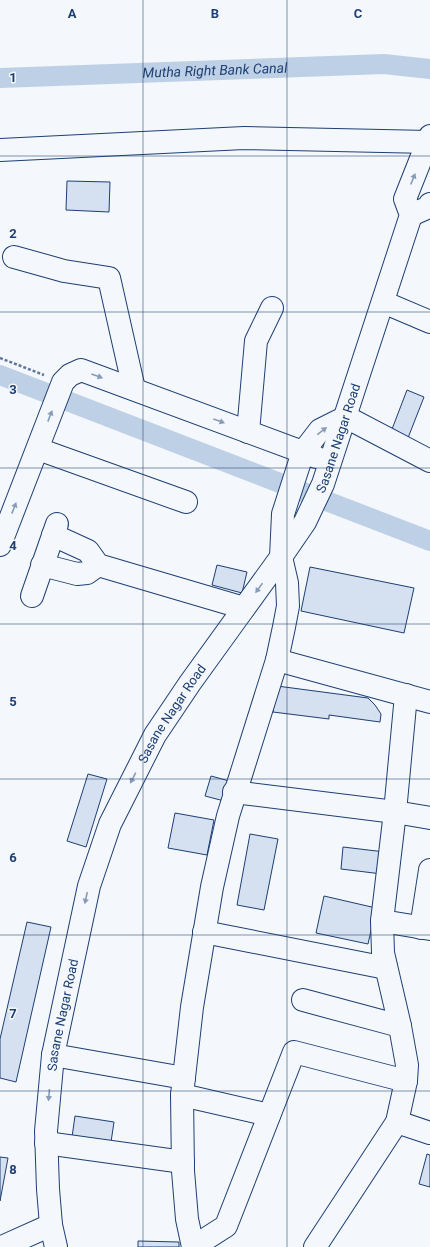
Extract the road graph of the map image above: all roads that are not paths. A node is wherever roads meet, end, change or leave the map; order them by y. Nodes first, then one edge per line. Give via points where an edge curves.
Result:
1 (429, 139) edge
2 (0, 150) edge
3 (430, 204) edge
4 (411, 216) junction
5 (14, 257) dead end
6 (383, 302) junction
7 (272, 308) dead end
8 (430, 322) edge
9 (134, 389) junction
10 (346, 417) junction
11 (248, 432) junction
12 (38, 449) junction
13 (303, 452) junction
14 (430, 461) edge
15 (331, 463) junction
16 (186, 502) dead end
17 (0, 544) edge
18 (46, 544) junction
19 (281, 557) junction
20 (98, 565) junction
21 (32, 596) dead end
22 (244, 608) junction
23 (277, 660) junction
24 (406, 696) junction
25 (430, 702) edge
26 (234, 792) junction
27 (395, 812) junction
28 (430, 818) edge
29 (430, 870) edge
30 (382, 921) junction
31 (426, 928) edge
32 (204, 932) junction
33 (386, 968) junction
34 (303, 1000) dead end
35 (400, 1026) junction
36 (53, 1055) junction
37 (406, 1081) junction
38 (183, 1087) junction
39 (269, 1115) junction
40 (397, 1122) junction
41 (430, 1133) edge
42 (46, 1143) junction
43 (183, 1162) junction
44 (51, 1225) junction
45 (2, 1247) edge
46 (56, 1247) edge
47 (193, 1247) edge
48 (315, 1247) edge

1 - 2 street via 244,138
4 -> 1 street via 405,199
3 - 4 street via 429,207
4 - 6 street, Sasane Nagar Road
5 - 9 street via 64,271 109,278
6 - 8 street
6 - 10 street, Sasane Nagar Road
7 - 11 street via 256,341
9 -> 11 street
12 -> 9 street via 63,382 70,375 80,370
13 -> 10 street via 320,430
10 - 14 street
10 - 15 street, Sasane Nagar Road
11 - 13 street
12 - 16 street
17 -> 12 street
13 - 15 street
13 - 19 street via 283,514
15 - 19 street, Sasane Nagar Road via 305,522
18 - 20 street via 88,551
18 - 20 street via 77,574 87,573
18 - 21 street
19 -> 22 street, Sasane Nagar Road
19 - 23 street via 287,583 288,606
20 - 22 street
22 -> 36 street, Sasane Nagar Road via 155,735 110,824 89,886
23 - 24 street
23 - 26 street
24 - 25 street
24 - 27 street
26 - 27 street
26 - 32 street
27 - 28 street
27 - 30 street
29 - 31 street
30 - 31 street
30 - 33 street
32 - 33 street
32 - 38 street
33 - 35 street
34 - 35 street
35 - 37 street via 407,1065
36 - 38 street
36 -> 42 street, Sasane Nagar Road
37 - 39 street via 294,1052
37 - 40 street
38 - 39 street
38 - 43 street
39 - 47 street via 226,1226
40 - 41 street
40 - 48 street
42 - 43 street
42 - 44 street, Sasane Nagar Road
43 - 47 street via 187,1219
44 - 45 street
44 - 46 street, Sasane Nagar Road

